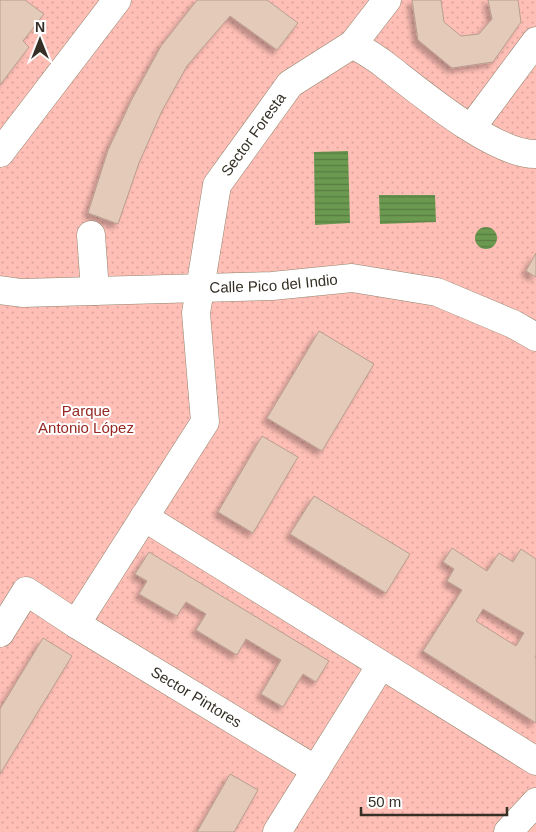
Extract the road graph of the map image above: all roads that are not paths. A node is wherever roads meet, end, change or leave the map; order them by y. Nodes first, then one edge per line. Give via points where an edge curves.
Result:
1 (117, 0) edge
2 (387, 0) edge
3 (536, 41) edge
4 (353, 44) junction
5 (472, 128) junction
6 (0, 153) edge
7 (536, 154) edge
8 (91, 235) dead end
9 (199, 288) junction
10 (0, 290) edge
11 (95, 290) junction
12 (536, 337) edge
13 (144, 517) junction
14 (76, 624) junction
15 (0, 633) edge
16 (381, 665) junction
17 (536, 761) edge
18 (316, 770) junction
19 (536, 802) edge
20 (277, 832) edge
21 (508, 832) edge

1 - 6 street
2 - 4 street, Sector Foresta
3 - 5 street
4 - 5 street
4 - 9 street, Sector Foresta via 290,84 217,185
5 - 7 street via 503,147
8 - 11 street
9 - 11 street, Calle Pico del Indio
9 - 12 street, Calle Pico del Indio via 272,286 352,278 437,292
9 - 13 street via 196,313 206,422
10 - 11 street, Calle Pico del Indio via 22,293
13 - 14 street
13 - 16 street
14 - 15 street, Sector Pintores via 26,591
14 - 18 street, Sector Pintores
16 - 17 street
16 - 18 street
18 - 20 street
19 - 21 street

